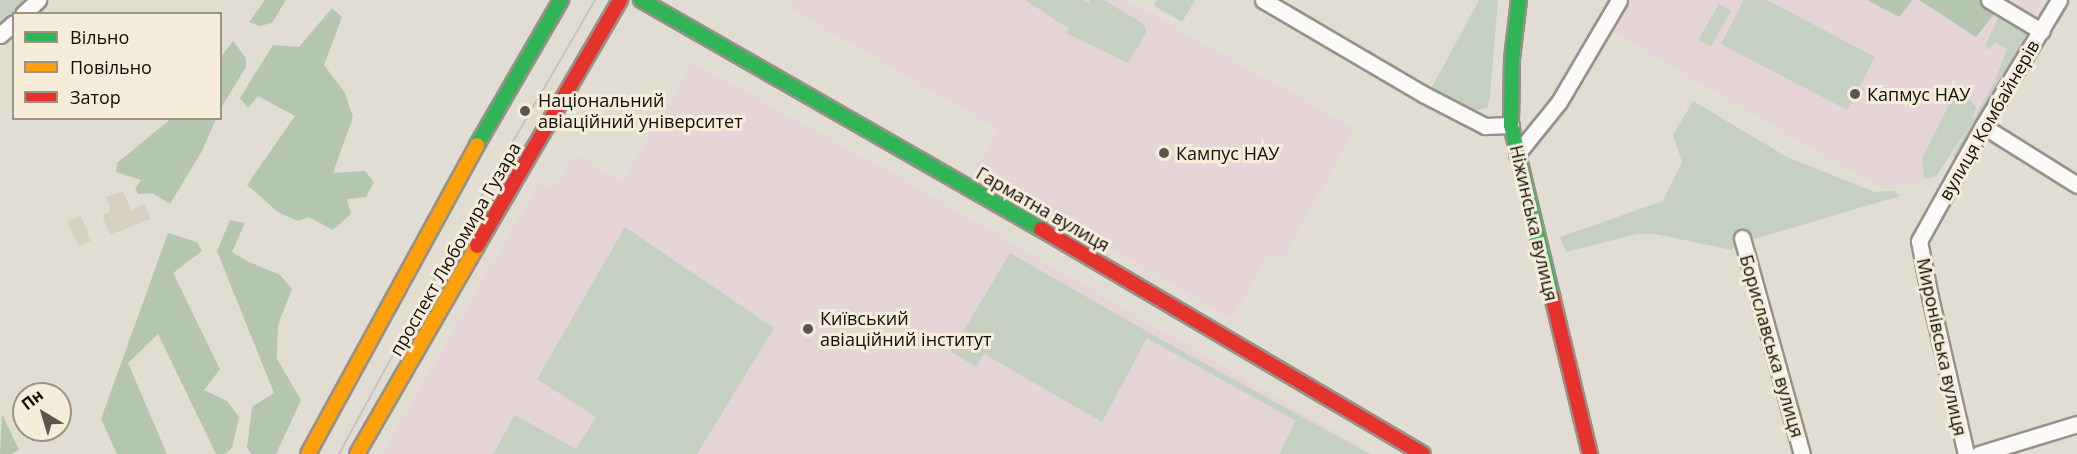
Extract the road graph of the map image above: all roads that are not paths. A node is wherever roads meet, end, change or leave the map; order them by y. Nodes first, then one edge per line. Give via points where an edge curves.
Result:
1 (38, 0) edge
2 (561, 0) edge
3 (620, 0) edge
4 (641, 0) edge
5 (1263, 0) edge
6 (1519, 0) edge
7 (1619, 0) edge
8 (1989, 0) edge
9 (2059, 0) edge
10 (25, 12) edge
11 (12, 25) edge
12 (2041, 31) junction
13 (0, 35) edge
14 (1511, 125) junction
15 (1983, 126) junction
16 (1517, 154) junction
17 (2077, 185) edge
18 (1742, 238) dead end
19 (1920, 241) joint
20 (2077, 424) edge
21 (308, 454) edge
22 (357, 454) edge
23 (1424, 454) edge
24 (1590, 454) edge
25 (1802, 454) edge
26 (1966, 454) edge
27 (1979, 454) edge

1 - 10 street
2 - 21 main road, проспект Любомира Гузара via 439,210
3 - 22 main road, проспект Любомира Гузара
4 - 23 main road, Гарматна вулиця via 1042,229
5 - 14 street, Ніжинська вулиця via 1485,126
6 - 14 main road via 1512,58
7 - 16 street via 1559,102
8 - 12 street
9 - 12 street, вулиця Комбайнерів
11 - 13 street
12 - 15 street, вулиця Комбайнерів
14 - 16 main road, Ніжинська вулиця
15 - 17 street
15 - 19 street, вулиця Комбайнерів
16 - 24 main road, Ніжинська вулиця
18 - 25 street, Бориславська вулиця
19 - 26 street, Миронівська вулиця
20 - 27 street

